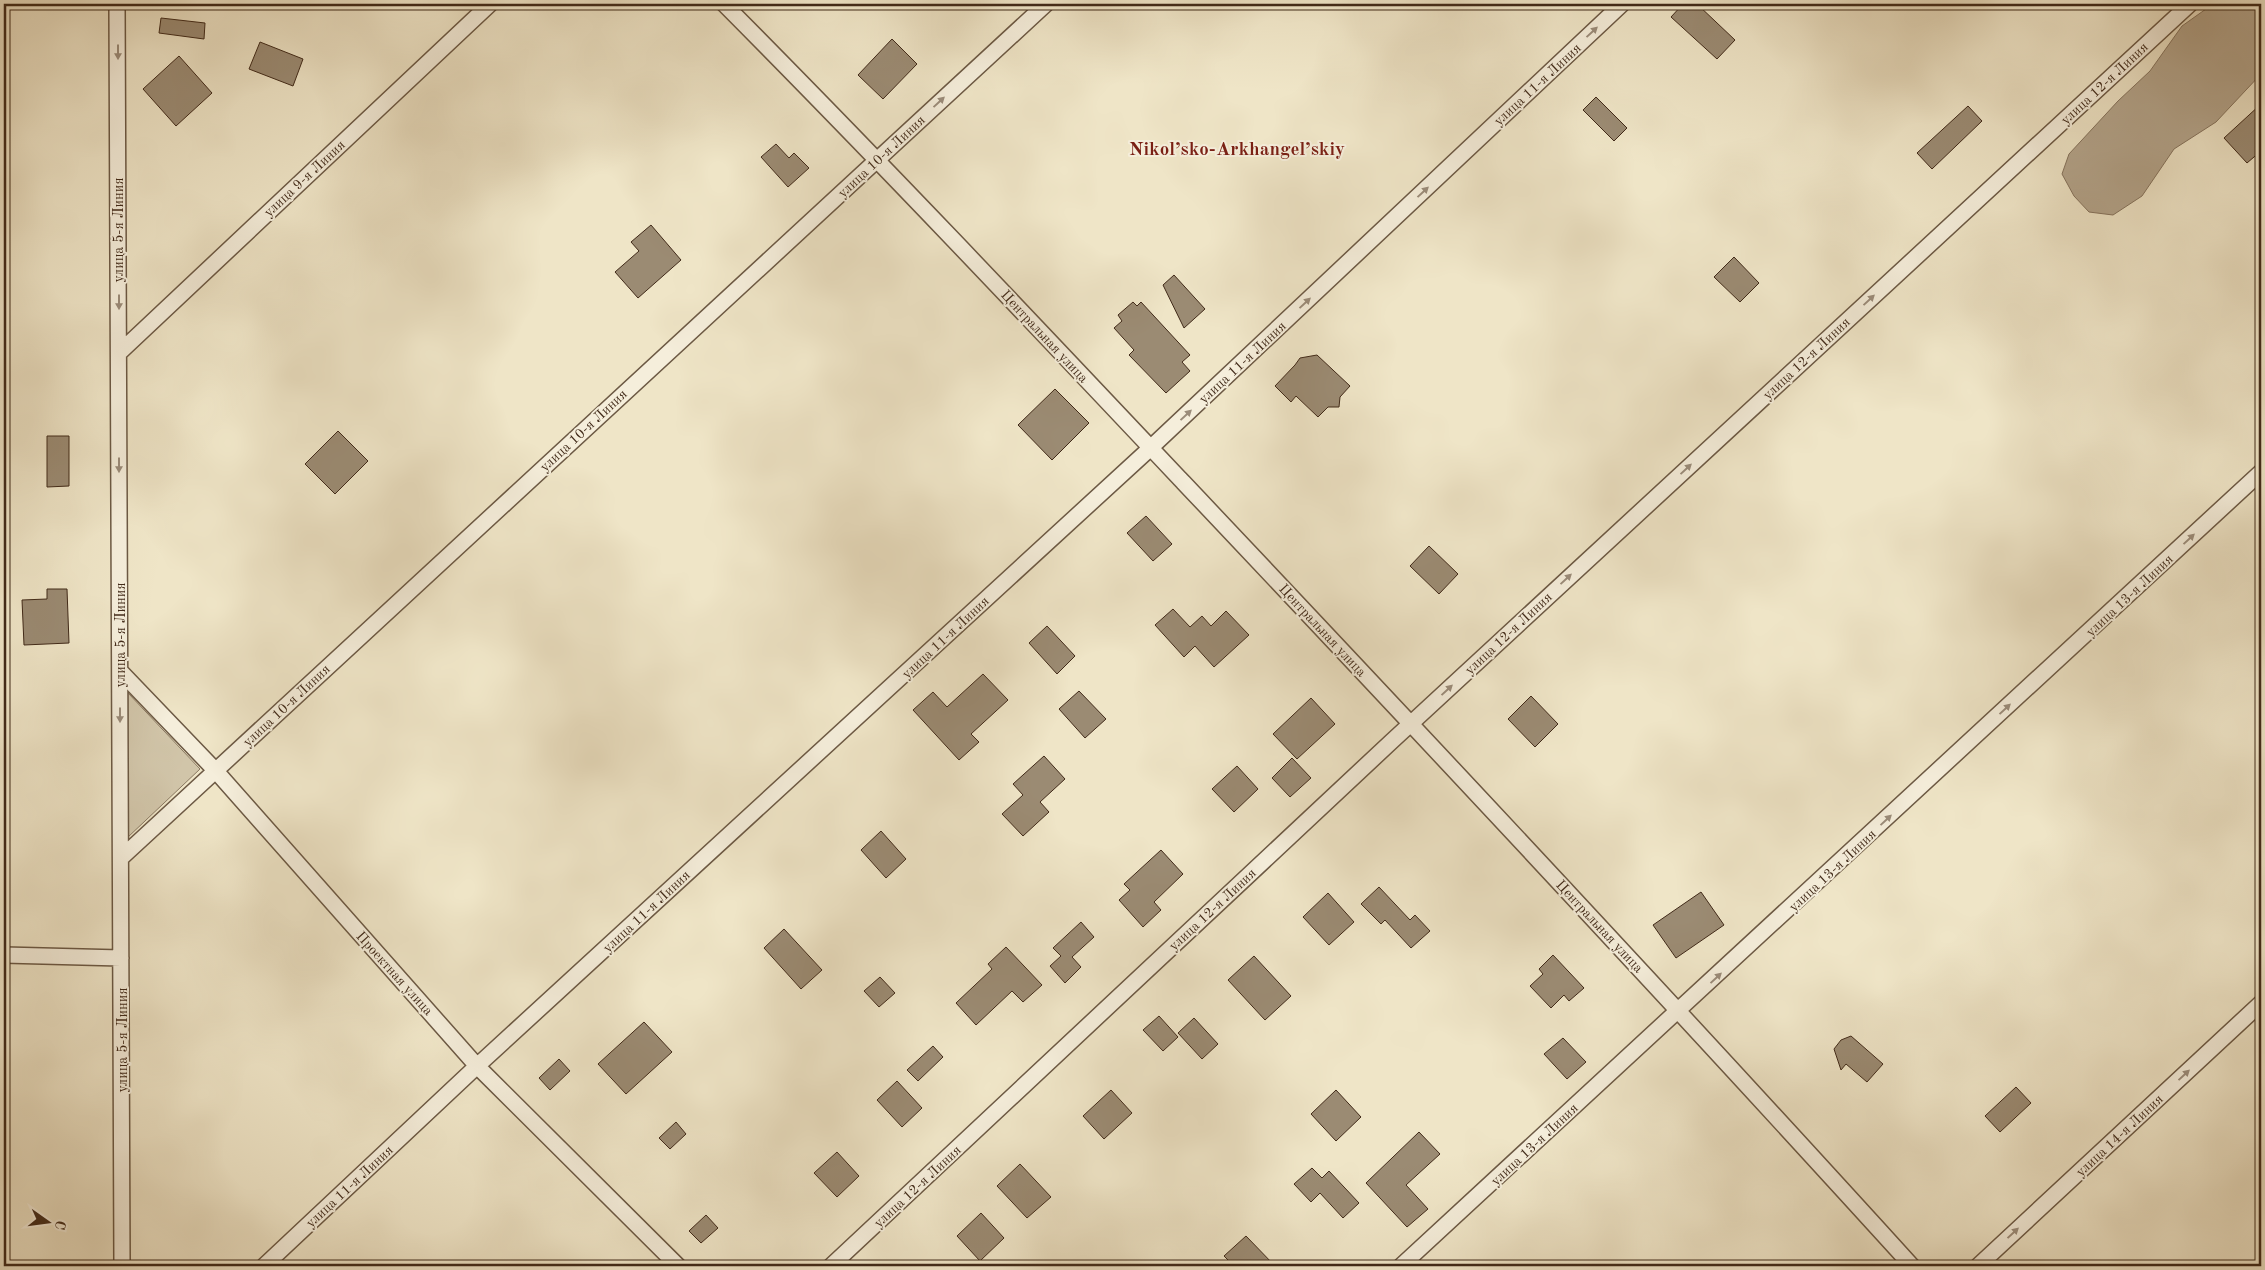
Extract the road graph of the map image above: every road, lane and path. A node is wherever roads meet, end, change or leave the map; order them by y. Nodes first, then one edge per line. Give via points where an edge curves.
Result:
1 (117, 4) edge
2 (490, 4) edge
3 (724, 4) edge
4 (1046, 4) edge
5 (1622, 4) edge
6 (2190, 4) edge
7 (878, 159) junction
8 (119, 353) junction
9 (1151, 448) junction
10 (2261, 472) edge
11 (120, 671) junction
12 (1411, 723) junction
13 (215, 770) junction
14 (121, 858) junction
15 (4, 955) edge
16 (122, 958) junction
17 (2261, 1003) edge
18 (1680, 1011) junction
19 (477, 1066) junction
20 (122, 1266) edge
21 (264, 1266) edge
22 (678, 1266) edge
23 (831, 1266) edge
24 (1401, 1266) edge
25 (1912, 1266) edge
26 (1978, 1266) edge

1 -> 8 street, улица 5-я Линия
2 - 8 street, улица 9-я Линия
3 - 7 street, Центральная улица
7 -> 4 street, улица 10-я Линия
9 -> 5 street, улица 11-я Линия
12 -> 6 street, улица 12-я Линия
7 - 9 street, Центральная улица
7 - 13 street, улица 10-я Линия
8 -> 11 street, улица 5-я Линия
9 - 12 street, Центральная улица
9 - 19 street, улица 11-я Линия
18 -> 10 street, улица 13-я Линия
11 - 13 street, Проектная улица
11 -> 14 street, улица 5-я Линия
12 - 18 street, Центральная улица
12 - 23 street, улица 12-я Линия
13 - 14 street, улица 10-я Линия
13 - 19 street, Проектная улица
14 - 16 street, улица 5-я Линия
15 - 16 street
16 - 20 street, улица 5-я Линия
26 -> 17 street, улица 14-я Линия
18 - 24 street, улица 13-я Линия
18 - 25 street, Центральная улица
19 - 21 street, улица 11-я Линия
19 - 22 street, Проектная улица

